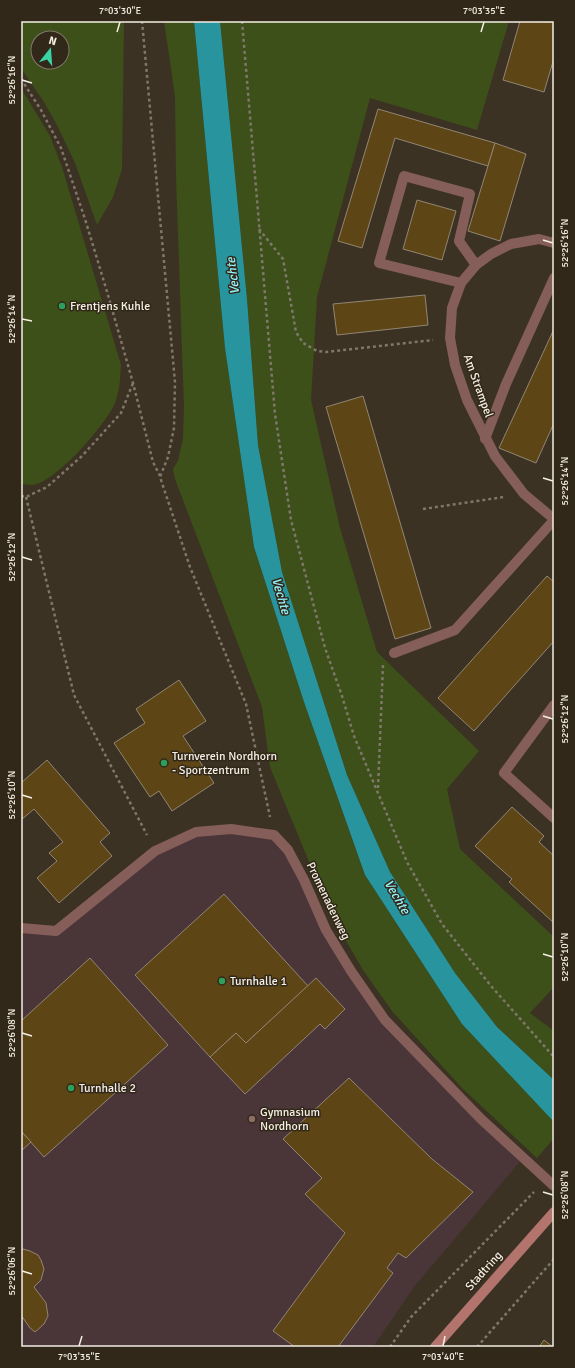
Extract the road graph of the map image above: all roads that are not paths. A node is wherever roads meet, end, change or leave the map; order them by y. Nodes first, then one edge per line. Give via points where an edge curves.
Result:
1 (554, 243) edge
2 (476, 265) junction
3 (554, 278) edge
4 (462, 283) junction
5 (485, 439) junction
6 (554, 519) edge
7 (394, 653) road end
8 (554, 706) edge
9 (554, 818) edge
10 (21, 928) edge
11 (550, 1182) edge
12 (554, 1212) edge
13 (435, 1347) edge

1 - 2 street, Am Strampel via 539,239 511,244
2 - 4 street, Am Strampel
2 - 4 street via 459,241 470,194 404,176 379,263
3 - 5 street, Am Strampel via 506,384
4 - 5 street, Am Strampel via 452,308 450,338 462,386
5 - 6 street, Am Strampel via 494,456 524,494
6 - 7 street via 455,630
8 - 9 street via 504,773
10 - 11 street, Promenadenweg via 56,931 156,851 196,832 231,829 274,835 288,850 342,958 385,1020 481,1119
12 - 13 street, Stadtring

